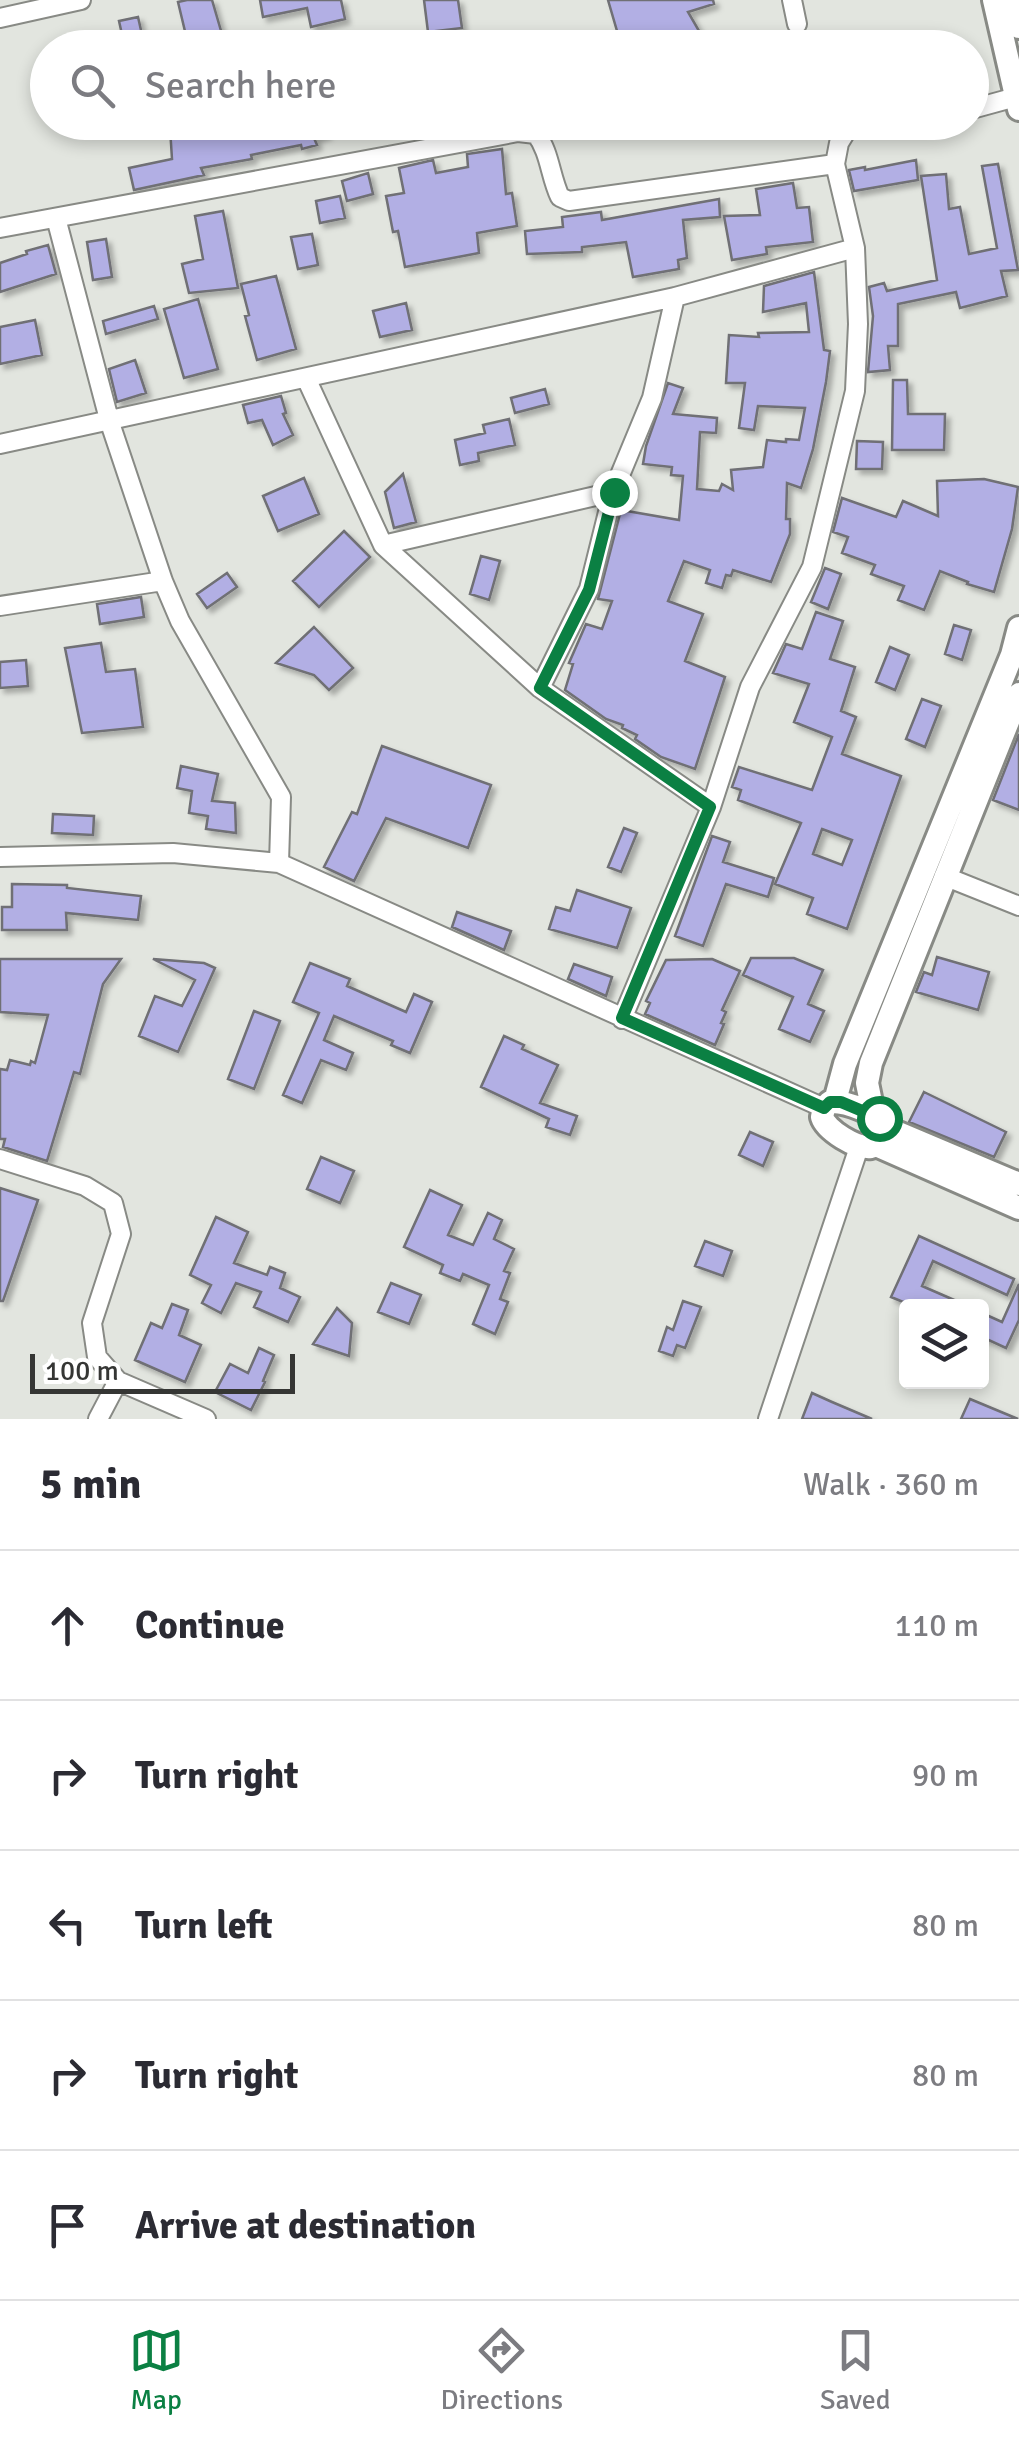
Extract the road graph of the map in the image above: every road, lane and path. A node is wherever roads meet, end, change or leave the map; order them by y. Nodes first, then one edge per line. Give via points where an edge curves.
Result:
1 (81, 0) edge
2 (792, 0) edge
3 (994, 0) edge
4 (1013, 0) edge
5 (11, 10) edge
6 (797, 24) dead end
7 (1019, 28) edge
8 (1018, 103) edge
9 (989, 107) edge
10 (475, 140) edge
11 (540, 140) edge
12 (841, 140) edge
13 (835, 164) junction
14 (56, 218) junction
15 (0, 228) edge
16 (855, 248) junction
17 (675, 297) junction
18 (306, 378) junction
19 (110, 422) junction
20 (0, 444) edge
21 (614, 492) junction
22 (383, 545) junction
23 (163, 581) junction
24 (0, 606) edge
25 (1019, 628) edge
26 (540, 688) junction
27 (1019, 694) edge
28 (710, 807) junction
29 (0, 856) edge
30 (279, 863) junction
31 (944, 876) junction
32 (1019, 906) edge
33 (622, 1018) junction
34 (830, 1104) junction
35 (874, 1134) junction
36 (0, 1159) edge
37 (1019, 1184) edge
38 (1019, 1208) edge
39 (118, 1381) junction
40 (98, 1419) edge
41 (206, 1419) edge
42 (768, 1419) edge

1 - 5 street
2 - 6 street
3 - 8 main road
4 - 7 main road
8 - 9 street
10 - 14 street
11 - 13 street via 554,186 569,201
12 - 13 street
13 - 16 street
14 - 15 street
14 - 19 street
16 - 17 street
16 - 28 street via 855,392 812,567 750,686
17 - 18 street
17 - 21 street via 652,398
18 - 19 street
18 - 22 street
19 - 20 street
19 - 23 street
21 - 22 street
21 - 26 street via 589,590
22 - 26 street
23 - 24 street
23 - 30 street via 281,797
25 - 34 main road
26 - 28 street
27 - 31 main road
28 - 33 street
29 - 30 street via 173,853
30 - 33 street
31 - 32 street
31 - 35 main road via 870,1062
33 - 34 street
34 - 35 main road
35 - 37 main road
35 - 38 main road
35 - 42 street
36 - 39 street via 85,1186 113,1203 121,1234 92,1323 96,1357
39 - 40 street
39 - 41 street

